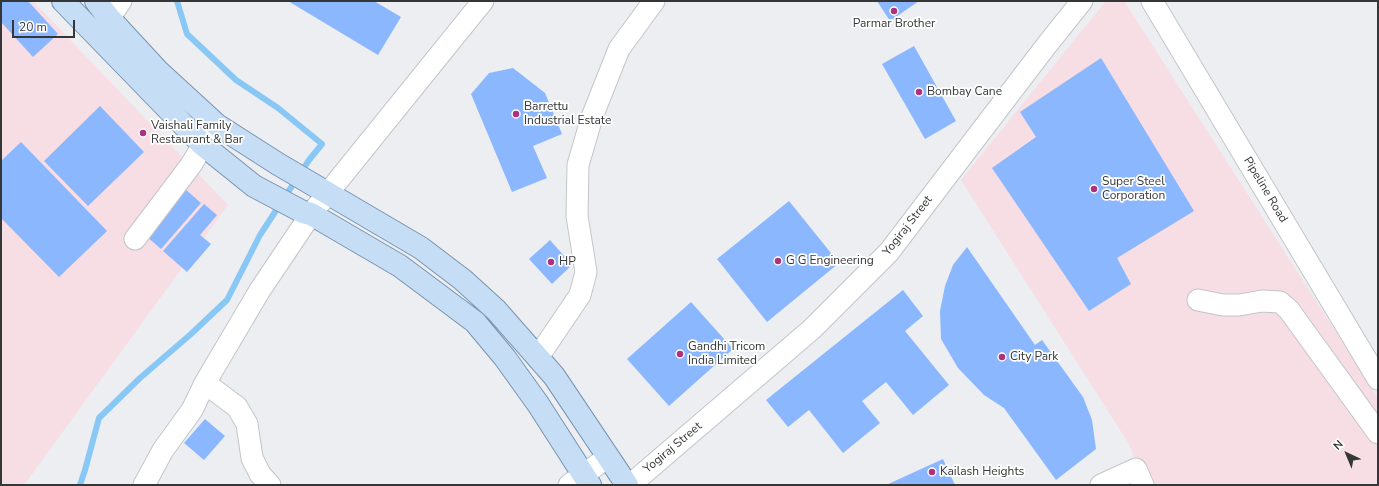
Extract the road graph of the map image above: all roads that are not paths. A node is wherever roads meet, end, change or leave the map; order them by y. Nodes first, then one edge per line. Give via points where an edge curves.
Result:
1 (63, 1) edge
2 (96, 1) edge
3 (483, 1) edge
4 (654, 1) edge
5 (1082, 1) edge
6 (1152, 1) edge
7 (115, 10) edge
8 (217, 125) junction
9 (203, 145) junction
10 (322, 190) junction
11 (307, 213) junction
12 (135, 239) dead end
13 (463, 280) junction
14 (448, 300) junction
15 (1198, 300) dead end
16 (538, 357) junction
17 (1378, 379) edge
18 (206, 383) junction
19 (1378, 433) edge
20 (608, 457) junction
21 (581, 482) edge
22 (144, 485) edge
23 (270, 485) edge
24 (627, 485) edge
25 (630, 485) edge
26 (1101, 485) edge
27 (1143, 485) edge

1 - 9 main road
2 - 7 main road
3 - 10 street
4 - 16 street via 619,49 592,117 578,164 577,216 586,272 580,295
5 - 25 street, Yogiraj Street via 889,252 812,330
6 - 17 street, Pipeline Road
7 - 8 main road via 158,70
8 - 9 street
8 - 10 main road
9 - 11 main road via 254,186
9 - 12 street
10 - 11 street
10 - 13 main road via 421,248
11 - 14 main road via 400,266
11 - 18 street
13 - 14 main road
13 - 16 main road via 496,310
14 - 21 main road via 475,322 505,358 538,404
15 - 19 street via 1223,305 1280,302 1289,310
16 - 20 main road via 554,376
18 - 22 street via 192,410 163,450
18 - 23 street via 236,407 248,424 252,458 260,474
20 - 21 street
20 - 24 main road
26 - 27 street via 1136,469

